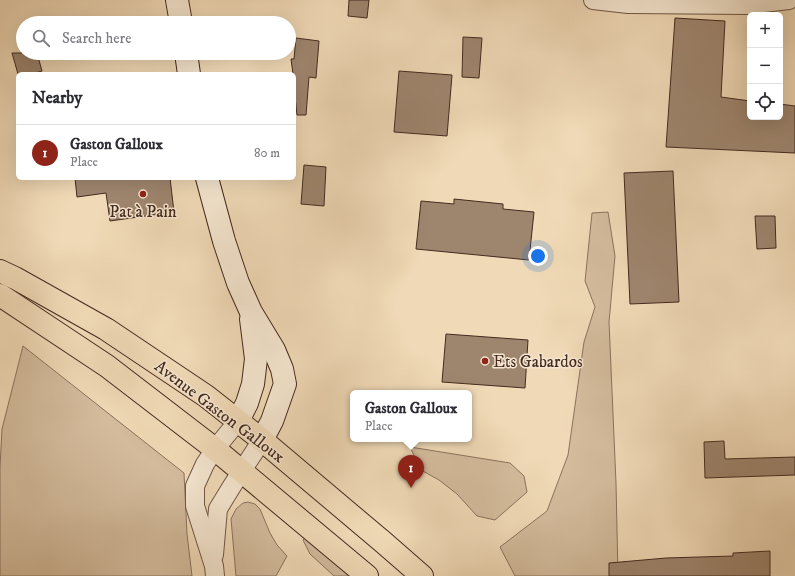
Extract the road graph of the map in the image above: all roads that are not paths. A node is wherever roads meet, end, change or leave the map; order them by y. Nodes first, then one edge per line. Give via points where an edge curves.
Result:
1 (177, 0) edge
2 (593, 0) edge
3 (789, 0) edge
4 (180, 16) edge
5 (187, 60) edge
6 (189, 72) edge
7 (208, 180) edge
8 (0, 271) edge
9 (0, 295) edge
10 (251, 312) junction
11 (238, 421) junction
12 (262, 440) junction
13 (215, 449) junction
14 (242, 471) junction
15 (214, 571) edge
16 (368, 576) edge
17 (422, 576) edge

1 - 4 street
2 - 3 street via 628,4 748,5
5 - 6 street
7 - 10 street via 224,241
8 - 11 main road, Avenue Gaston Galloux via 106,329 206,396
9 - 13 main road, Avenue Gaston Galloux via 107,366
10 - 11 street via 256,359 253,384
10 - 12 street via 274,350 285,384 272,421
11 - 12 main road, Avenue Gaston Galloux
11 - 13 street
12 - 14 street
12 - 17 main road, Avenue Gaston Galloux
13 - 14 main road, Avenue Gaston Galloux
13 - 15 street via 195,486 195,506
14 - 15 street via 218,509
14 - 16 main road, Avenue Gaston Galloux

